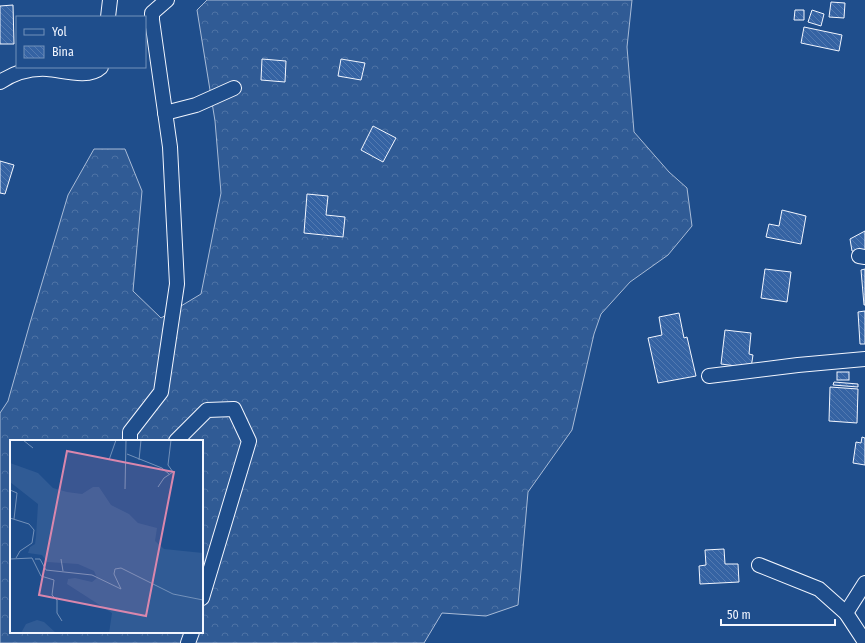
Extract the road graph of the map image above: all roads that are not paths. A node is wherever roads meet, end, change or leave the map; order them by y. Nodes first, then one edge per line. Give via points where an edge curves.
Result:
1 (110, 0) edge
2 (167, 0) edge
3 (108, 16) edge
4 (100, 68) edge
5 (0, 82) edge
6 (234, 88) dead end
7 (165, 113) junction
8 (865, 359) edge
9 (709, 376) dead end
10 (130, 440) edge
11 (177, 440) edge
12 (759, 564) dead end
13 (865, 583) edge
14 (203, 595) edge
15 (846, 614) junction
16 (192, 633) edge
17 (865, 637) edge
18 (188, 643) edge

1 - 3 street
2 - 7 street via 152,13
4 - 5 street via 90,73 26,70
6 - 7 street via 196,105
7 - 10 street via 170,147 177,284 161,392 130,432
8 - 9 street
11 - 14 street via 207,410 234,409 249,441
12 - 15 street via 818,589
13 - 15 street
15 - 17 street via 863,639
16 - 18 street

